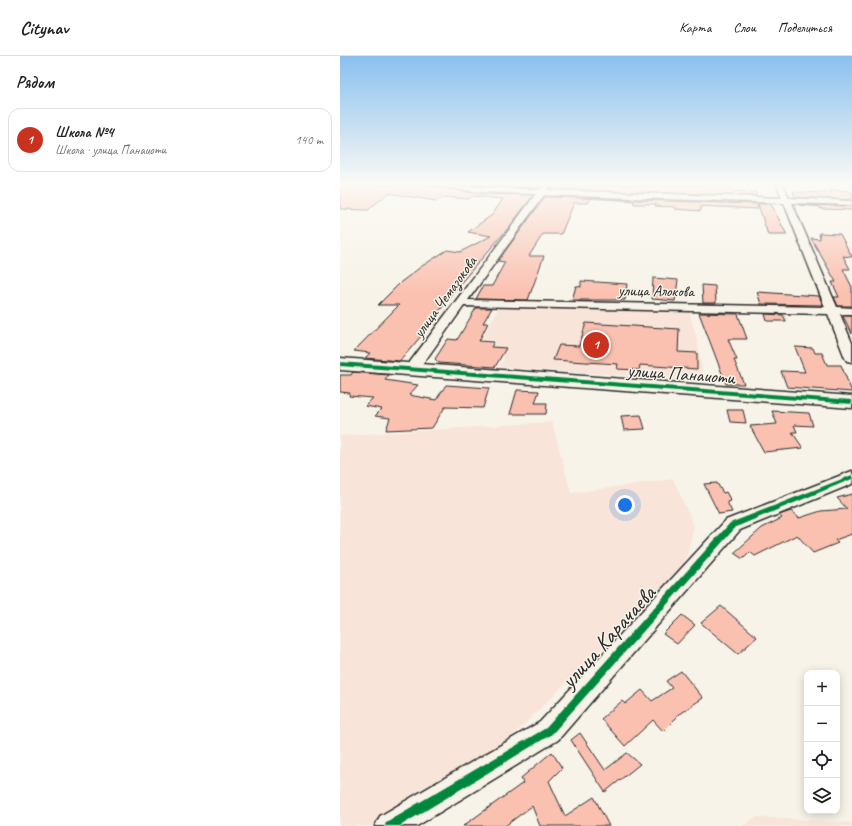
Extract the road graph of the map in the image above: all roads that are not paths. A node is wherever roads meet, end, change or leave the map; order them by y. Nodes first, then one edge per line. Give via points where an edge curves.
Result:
1 (520, 221) edge
2 (795, 221) edge
3 (459, 303) junction
4 (832, 310) junction
5 (852, 311) edge
6 (852, 358) edge
7 (340, 364) edge
8 (412, 369) junction
9 (852, 402) edge
10 (852, 476) edge
11 (390, 826) edge

1 - 3 street, улица Чемазокова
2 - 4 street
3 - 4 street, улица Алокова
3 - 8 street, улица Чемазокова
4 - 5 street, улица Алокова
4 - 6 street
7 - 8 street, улица Панаиоти
8 - 9 street, улица Панаиоти
10 - 11 street, улица Карачаева via 733,525 549,731

